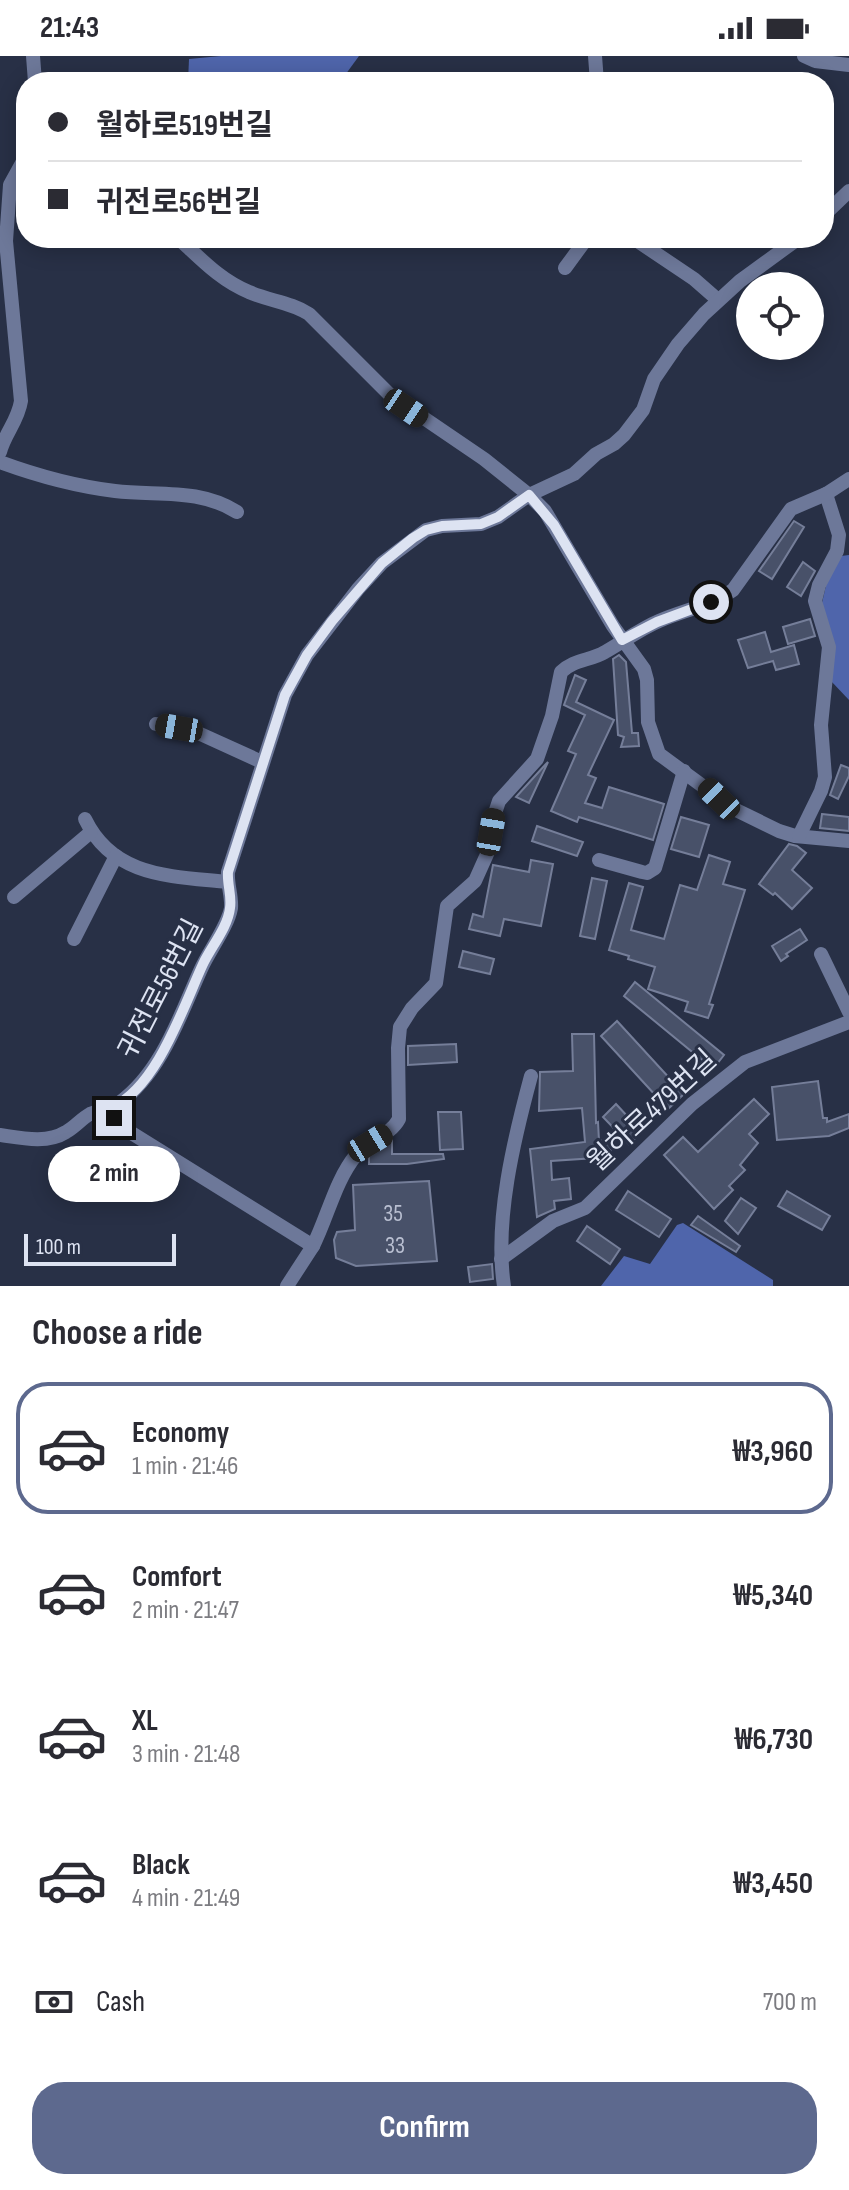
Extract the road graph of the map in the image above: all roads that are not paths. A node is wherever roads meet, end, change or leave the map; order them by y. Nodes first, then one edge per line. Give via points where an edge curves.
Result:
1 (804, 56) edge
2 (849, 65) edge
3 (16, 174) edge
4 (849, 191) edge
5 (834, 205) edge
6 (189, 248) edge
7 (580, 248) edge
8 (648, 248) edge
9 (786, 248) edge
10 (565, 268) dead end
11 (718, 300) junction
12 (0, 452) edge
13 (0, 462) edge
14 (849, 479) edge
15 (826, 494) junction
16 (529, 495) junction
17 (237, 512) dead end
18 (622, 640) junction
19 (156, 724) dead end
20 (262, 762) junction
21 (684, 771) junction
22 (799, 836) junction
23 (849, 841) edge
24 (116, 856) junction
25 (599, 860) dead end
26 (227, 882) junction
27 (14, 897) dead end
28 (74, 939) dead end
29 (821, 954) dead end
30 (849, 1012) edge
31 (849, 1022) edge
32 (531, 1076) dead end
33 (112, 1107) junction
34 (0, 1135) edge
35 (313, 1246) junction
36 (501, 1259) junction
37 (287, 1286) edge
38 (504, 1286) edge

1 - 2 lane
3 - 12 lane via 10,185 6,241 21,401 19,417
4 - 5 lane
6 - 16 lane via 218,276 309,314 390,395
7 - 10 lane
8 - 11 lane
9 - 11 lane, 귀전로56번길
11 - 16 lane, 귀전로56번길 via 678,344 624,435 574,474
13 - 17 lane via 64,483 206,496
14 - 15 lane
15 - 18 lane via 791,509 733,590
15 - 22 lane via 839,535 815,601 829,647 821,725 825,777
16 - 18 lane via 554,525
16 - 20 lane, 귀전로56번길 via 481,524 426,530 382,563 307,655 285,695
18 - 21 lane via 644,669 654,744 659,754
18 - 35 lane via 561,672 537,759 499,801 488,852 475,881 447,906 436,983 400,1027 399,1119 350,1163
19 - 20 lane via 196,732
20 - 26 lane, 귀전로56번길
21 - 22 lane via 734,809
21 - 25 lane via 655,868 647,873
22 - 23 lane
24 - 26 lane, 귀전로56번길 via 142,870
24 - 27 lane, 귀전로56번길 via 88,825
24 - 28 lane
26 - 33 lane, 귀전로56번길 via 228,916 169,1041 144,1080
29 - 30 lane
31 - 36 lane, 월하로479번길 via 738,1067 591,1203 553,1221
32 - 36 lane via 511,1158
33 - 34 lane, 귀전로56번길 via 86,1116 58,1137
33 - 35 lane via 117,1124
35 - 37 lane
36 - 38 lane

